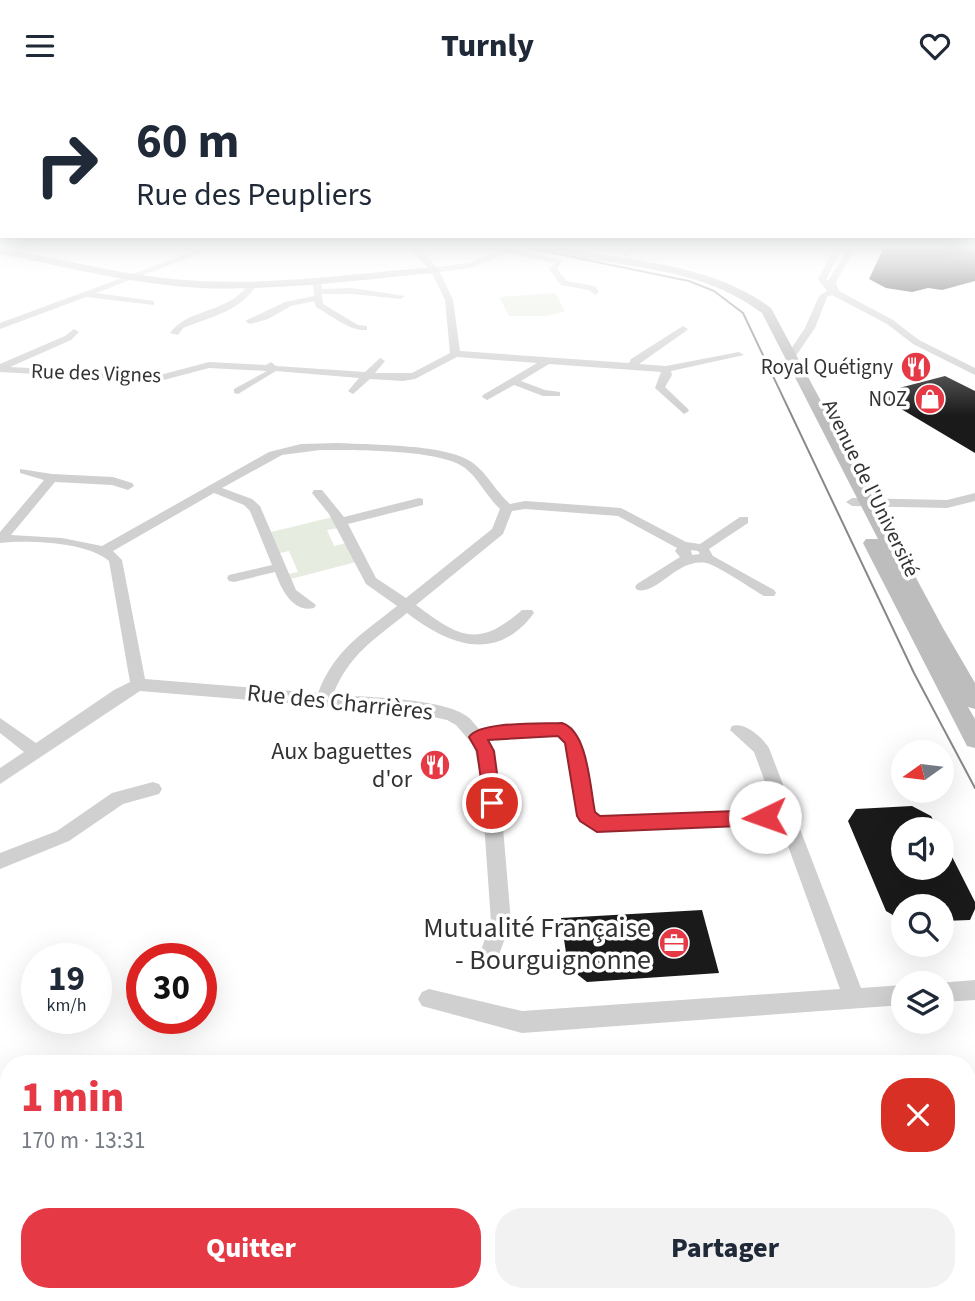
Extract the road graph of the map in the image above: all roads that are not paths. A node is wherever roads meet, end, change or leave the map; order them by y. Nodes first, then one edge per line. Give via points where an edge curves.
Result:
1 (59, 303) edge
2 (232, 303) edge
3 (290, 303) edge
4 (321, 303) edge
5 (449, 303) edge
6 (749, 303) edge
7 (759, 303) edge
8 (824, 303) edge
9 (857, 303) edge
10 (250, 321) dead end
11 (0, 325) edge
12 (364, 328) dead end
13 (683, 329) dead end
14 (74, 332) dead end
15 (175, 333) dead end
16 (455, 354) junction
17 (739, 355) dead end
18 (792, 355) junction
19 (550, 358) junction
20 (380, 361) dead end
21 (271, 364) junction
22 (634, 367) junction
23 (0, 369) edge
24 (666, 369) junction
25 (972, 371) edge
26 (368, 376) junction
27 (513, 381) junction
28 (238, 391) dead end
29 (353, 391) dead end
30 (556, 394) dead end
31 (486, 397) dead end
32 (684, 411) dead end
33 (24, 471) dead end
34 (52, 478) junction
35 (128, 486) dead end
36 (214, 489) junction
37 (318, 493) dead end
38 (975, 497) edge
39 (419, 502) dead end
40 (860, 502) junction
41 (507, 508) junction
42 (744, 520) dead end
43 (341, 522) junction
44 (1, 538) edge
45 (106, 550) junction
46 (686, 552) junction
47 (704, 552) junction
48 (279, 567) junction
49 (234, 578) dead end
50 (642, 587) dead end
51 (769, 593) dead end
52 (309, 605) dead end
53 (407, 607) junction
54 (527, 613) dead end
55 (138, 685) junction
56 (324, 698) junction
57 (975, 701) edge
58 (0, 724) edge
59 (738, 730) dead end
60 (478, 737) junction
61 (975, 740) edge
62 (36, 752) junction
63 (0, 777) edge
64 (153, 789) dead end
65 (786, 816) junction
66 (0, 862) edge
67 (490, 953) dead end
68 (975, 990) edge
69 (954, 991) edge
70 (891, 996) edge
71 (854, 998) junction
72 (429, 999) dead end

1 - 11 street
2 - 15 street via 180,326
3 - 10 street
4 - 12 street
5 - 16 street
6 - 40 main road, Avenue de l'Université via 760,313
7 - 18 main road, Avenue de l'Université
8 - 18 street
9 - 25 street
13 - 22 street via 634,361
14 - 23 street, Rue des Vignes
16 - 19 street
16 - 26 street, Rue des Vignes via 412,377
17 - 24 street
18 - 40 main road, Avenue de l'Université
19 - 22 street
19 - 27 street
20 - 26 street
21 - 23 street, Rue des Vignes via 209,364 160,378
21 - 26 street, Rue des Vignes
21 - 28 street via 267,375
22 - 24 street
24 - 32 street via 660,388
26 - 29 street
27 - 30 street
27 - 31 street
33 - 34 street
34 - 35 street
34 - 44 street
36 - 41 street via 277,453 302,447 436,453 469,465
36 - 45 street
36 - 48 street via 257,509
37 - 43 street
38 - 40 street via 947,504
39 - 43 street
40 - 57 main road, Avenue de l'Université
40 - 61 main road, Avenue de l'Université via 931,660
41 - 46 street via 525,505 621,512
41 - 53 street via 503,523 491,538
42 - 47 street
43 - 53 street via 372,582
44 - 45 street
45 - 55 street via 115,560
46 - 47 street
46 - 50 street
47 - 51 street
48 - 49 street
48 - 52 street via 290,593
53 - 54 street via 470,642 489,640 514,628
53 - 56 street via 341,660
55 - 56 street, Rue des Charrières
55 - 62 street
56 - 60 street, Rue des Charrières via 436,711 462,721
58 - 62 street
59 - 65 street via 761,748
60 - 65 street via 566,731 573,741 586,816 597,824
60 - 67 street via 489,772 501,922
62 - 63 street
64 - 66 street via 118,798 63,836
65 - 71 street
68 - 69 street
70 - 71 street
71 - 72 street via 522,1022

